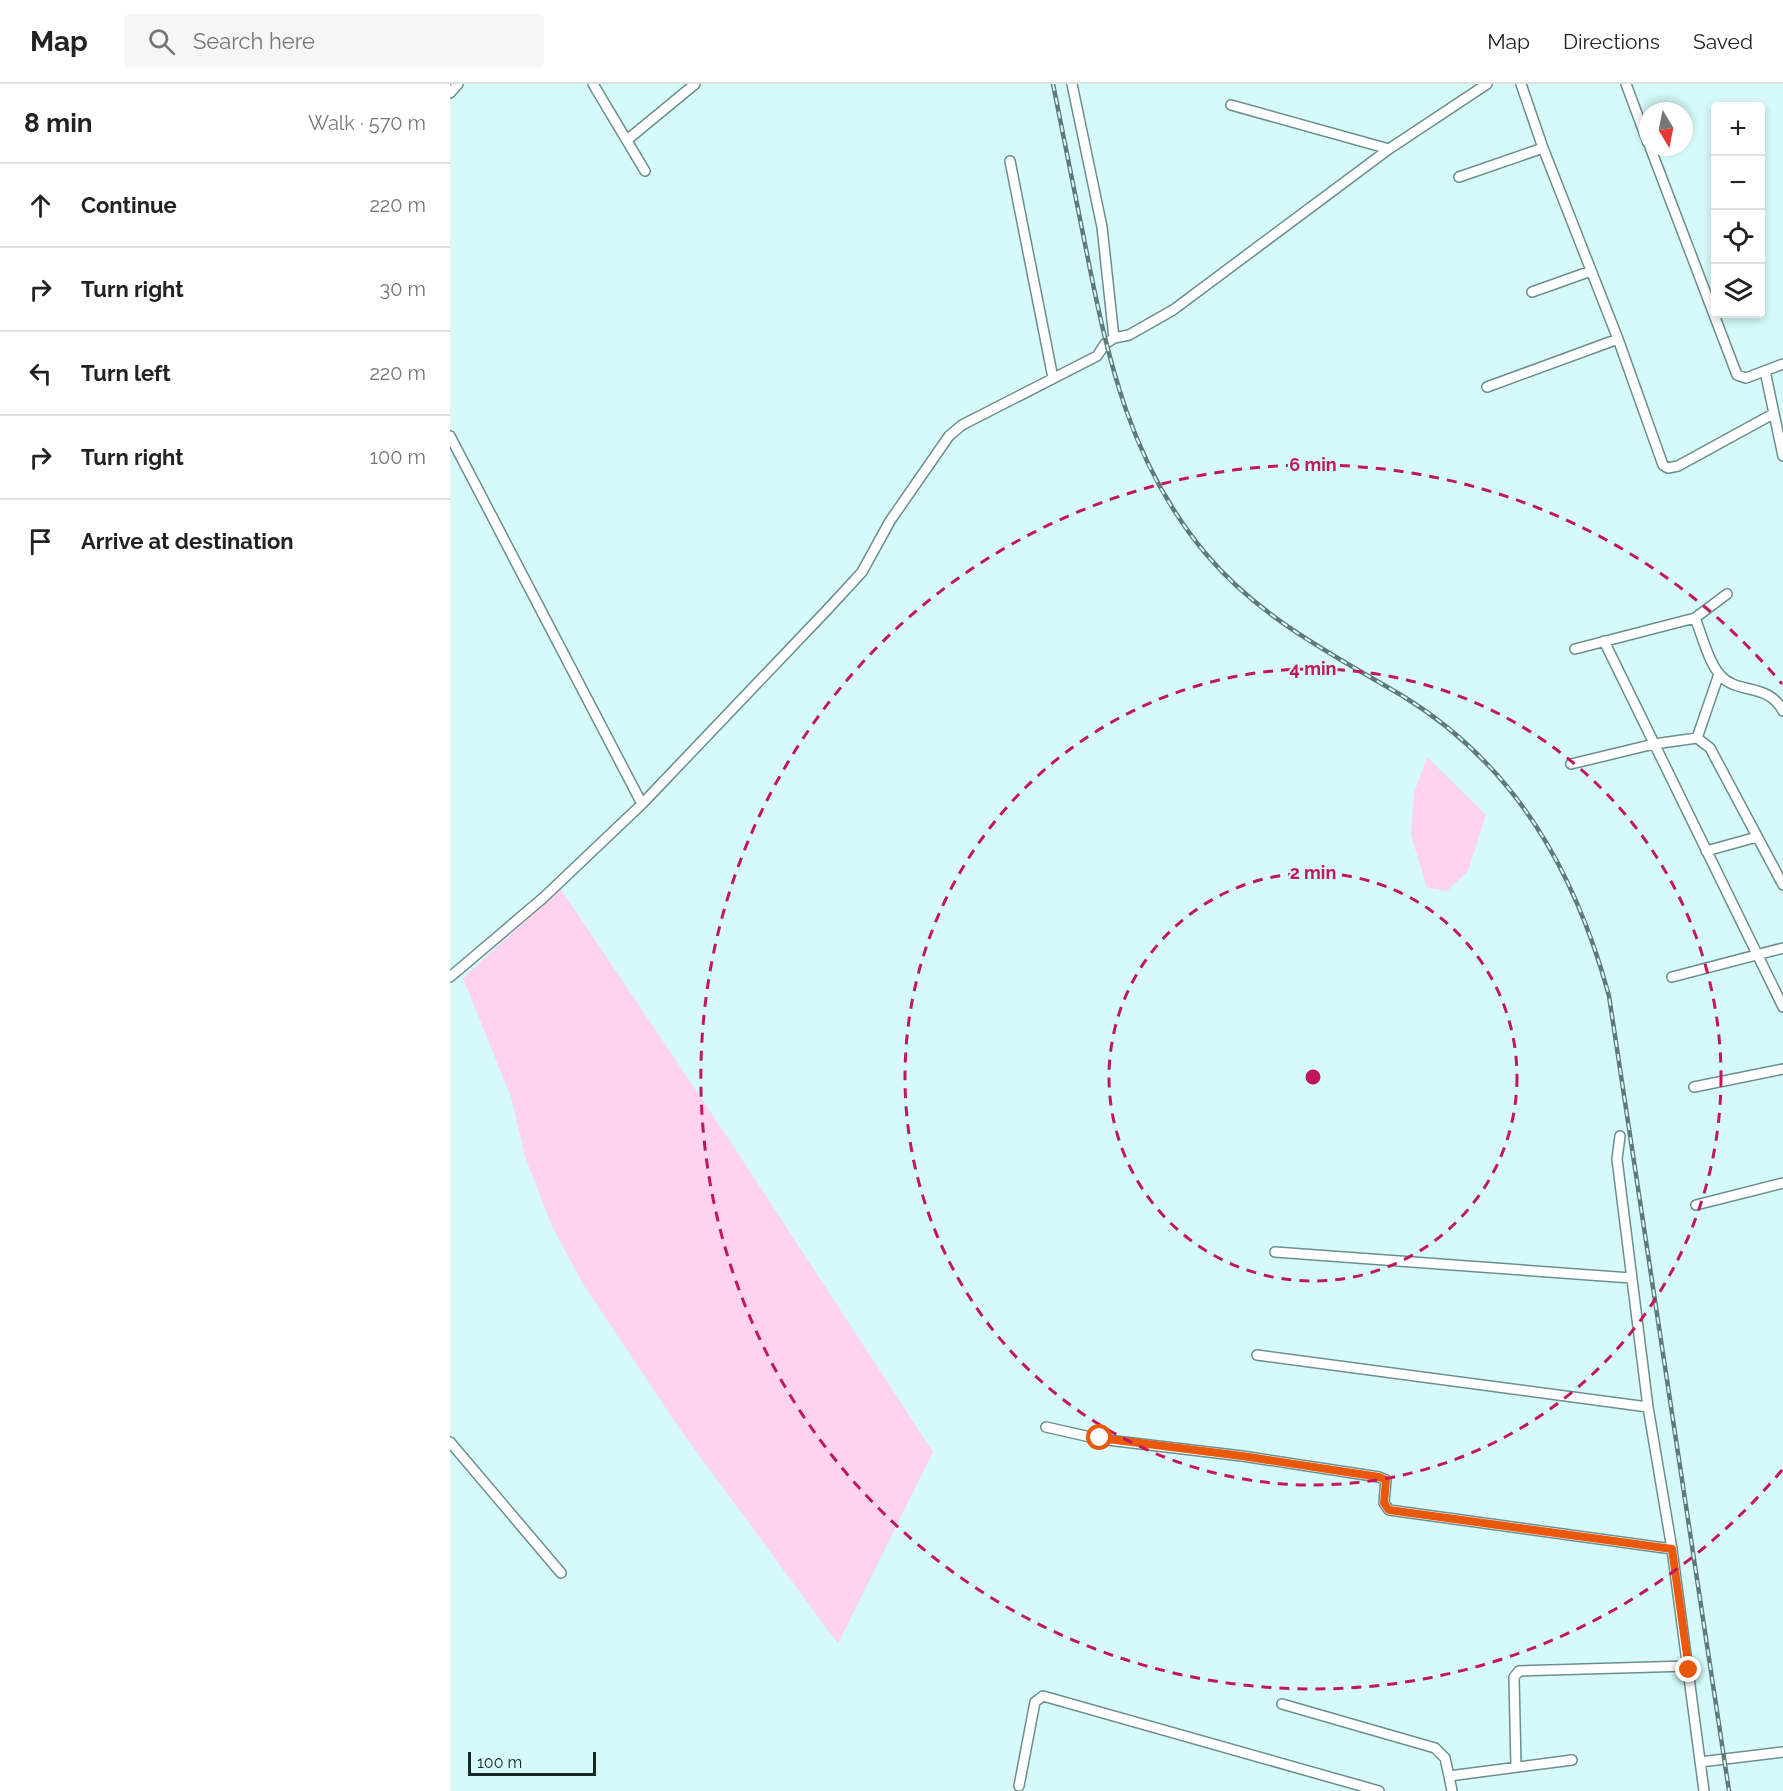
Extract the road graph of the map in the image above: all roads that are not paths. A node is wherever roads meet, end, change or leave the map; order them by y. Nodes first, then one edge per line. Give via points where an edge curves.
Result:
1 (458, 84) edge
2 (593, 84) edge
3 (694, 84) edge
4 (1072, 84) edge
5 (1487, 84) edge
6 (1521, 84) edge
7 (1626, 84) edge
8 (450, 93) edge
9 (1231, 105) dead end
10 (1639, 118) edge
11 (627, 140) junction
12 (1543, 148) junction
13 (1389, 149) junction
14 (1653, 156) edge
15 (1010, 161) dead end
16 (645, 171) dead end
17 (1459, 177) dead end
18 (1591, 271) junction
19 (1532, 292) dead end
20 (1114, 338) junction
21 (1618, 339) junction
22 (1783, 364) edge
23 (1766, 371) junction
24 (1053, 378) junction
25 (1487, 387) dead end
26 (1773, 414) junction
27 (450, 436) edge
28 (1783, 456) edge
29 (1727, 594) dead end
30 (1695, 618) junction
31 (1604, 641) junction
32 (1575, 649) dead end
33 (1719, 674) junction
34 (1783, 711) edge
35 (1697, 738) junction
36 (1654, 744) junction
37 (1571, 764) dead end
38 (642, 804) junction
39 (1757, 837) junction
40 (1706, 851) junction
41 (1783, 885) edge
42 (1783, 948) edge
43 (1757, 955) junction
44 (1672, 976) dead end
45 (450, 977) edge
46 (1783, 1006) edge
47 (1783, 1069) edge
48 (1694, 1087) dead end
49 (1620, 1136) dead end
50 (1783, 1183) edge
51 (1696, 1204) dead end
52 (1275, 1252) dead end
53 (1631, 1278) junction
54 (1257, 1355) dead end
55 (1648, 1407) junction
56 (1046, 1427) dead end
57 (450, 1442) edge
58 (1672, 1549) junction
59 (561, 1573) dead end
60 (1688, 1666) junction
61 (1282, 1704) dead end
62 (1783, 1752) edge
63 (1572, 1760) dead end
64 (1701, 1762) junction
65 (1516, 1767) junction
66 (1449, 1776) junction
67 (1019, 1786) dead end
68 (1379, 1791) edge
69 (1452, 1791) edge
70 (1704, 1791) edge

1 - 8 street
2 - 11 street
3 - 11 street
4 - 20 street via 1102,227
5 - 13 street
6 - 12 street
7 - 10 street
9 - 13 street
11 - 16 street
12 - 17 street
12 - 18 street
13 - 20 street via 1173,310 1129,335
14 - 23 street via 1737,375 1746,378
15 - 24 street
18 - 19 street
18 - 21 street
20 - 24 street via 1097,356
21 - 25 street
21 - 26 street via 1660,460 1668,468
22 - 23 street
23 - 26 street
24 - 38 street via 962,425 949,436 890,520 862,572
26 - 28 street
27 - 38 street
29 - 30 street
30 - 31 street
30 - 33 street
31 - 32 street
31 - 36 street
33 - 34 street via 1727,681 1769,694
33 - 35 street
35 - 36 street
35 - 39 street via 1710,748
36 - 37 street
36 - 40 street
38 - 45 street via 543,898
39 - 40 street
39 - 41 street
40 - 43 street
42 - 43 street
43 - 44 street
43 - 46 street
47 - 48 street
49 - 53 street via 1617,1159
50 - 51 street
52 - 53 street
53 - 55 street
54 - 55 street
55 - 58 street
56 - 58 street via 1379,1477 1386,1480 1384,1503 1389,1510
57 - 59 street
58 - 60 street
60 - 64 street
60 - 65 street via 1519,1671 1514,1677
61 - 66 street via 1435,1748 1445,1758
62 - 64 street
63 - 65 street
64 - 70 street
65 - 66 street
66 - 69 street
67 - 68 street via 1035,1702 1043,1696

